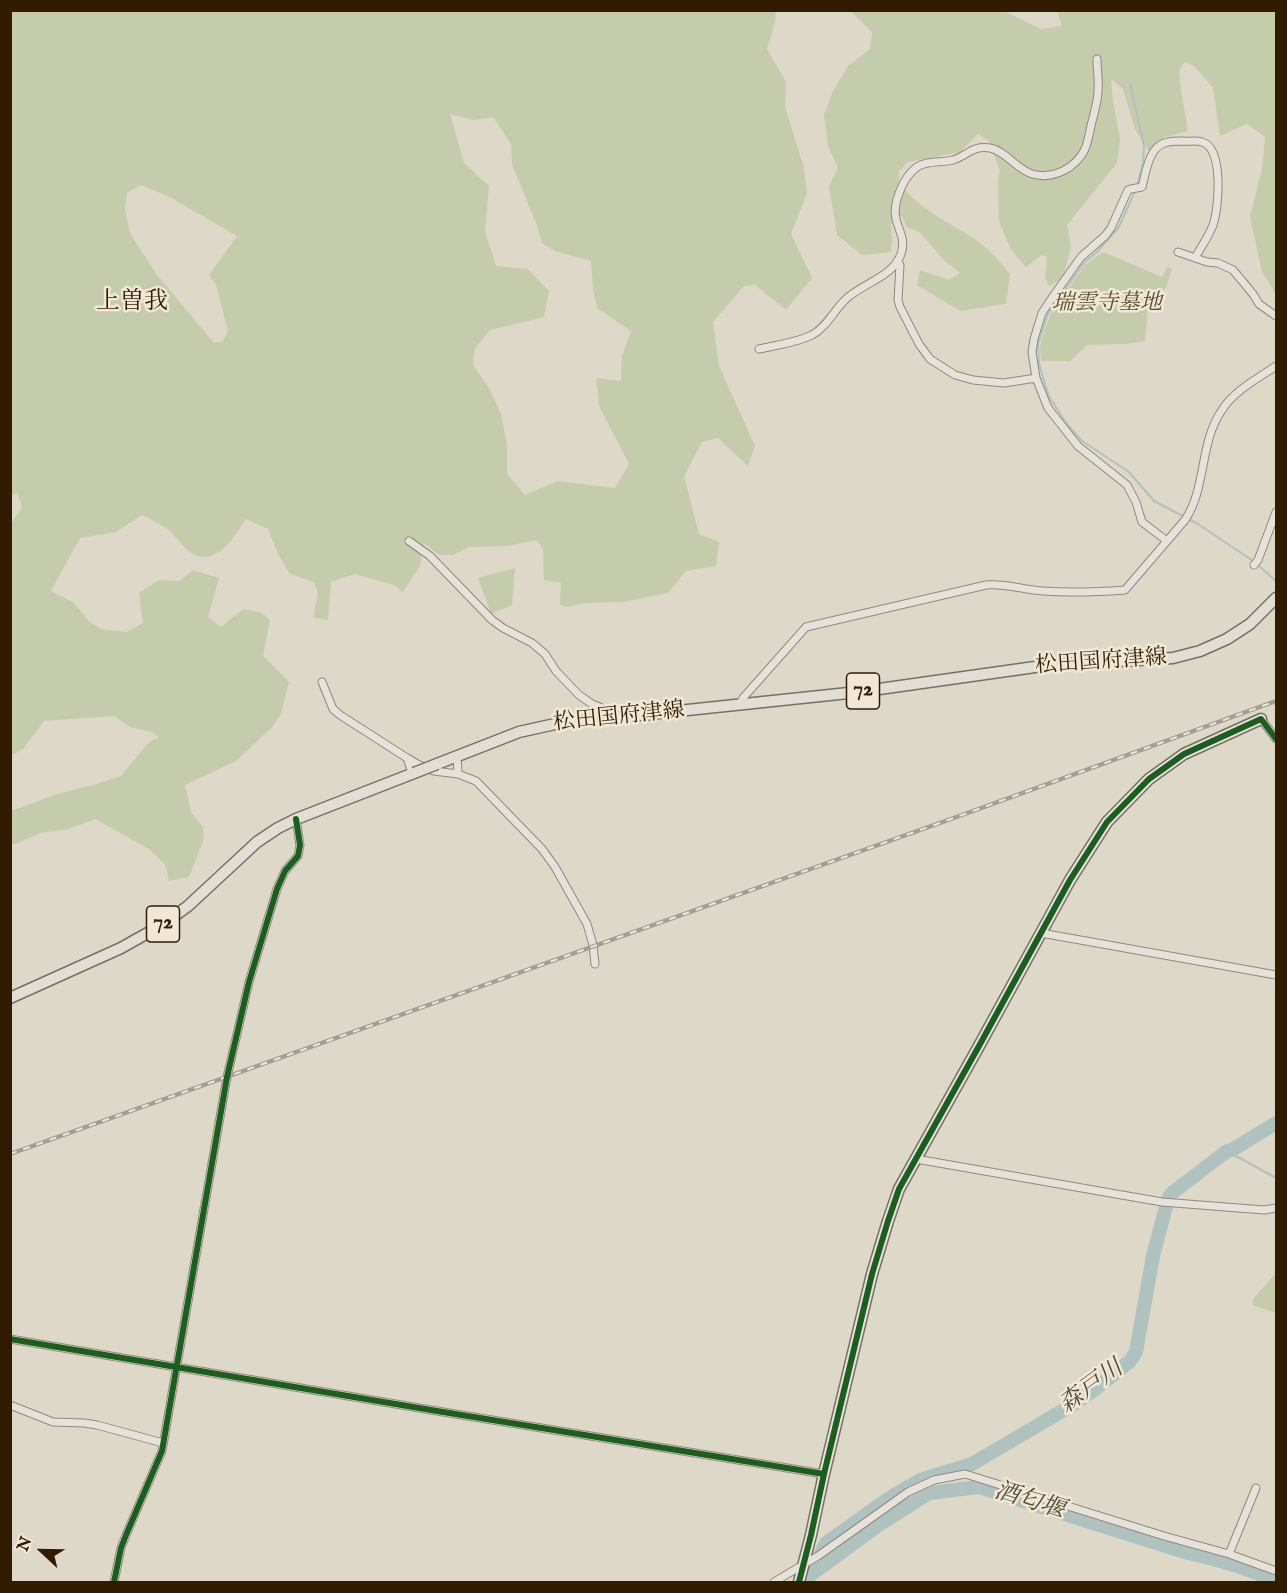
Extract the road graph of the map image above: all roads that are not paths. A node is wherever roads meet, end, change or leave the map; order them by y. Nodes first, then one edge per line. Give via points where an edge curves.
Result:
1 (1097, 59) dead end
2 (1178, 252) dead end
3 (1195, 258) junction
4 (897, 261) junction
5 (1276, 316) edge
6 (759, 349) dead end
7 (1276, 366) edge
8 (1036, 378) junction
9 (1276, 512) edge
10 (409, 541) dead end
11 (1167, 541) junction
12 (1256, 563) dead end
13 (1276, 598) edge
14 (322, 682) dead end
15 (739, 705) junction
16 (613, 718) junction
17 (1261, 719) joint
18 (1276, 739) edge
19 (457, 755) junction
20 (407, 758) junction
21 (413, 773) junction
22 (458, 774) junction
23 (296, 819) junction
24 (1041, 933) junction
25 (595, 964) dead end
26 (1276, 975) edge
27 (10, 998) edge
28 (916, 1159) junction
29 (1276, 1208) edge
30 (10, 1339) edge
31 (177, 1367) junction
32 (10, 1405) edge
33 (164, 1443) junction
34 (824, 1474) junction
35 (1256, 1488) dead end
36 (1229, 1554) junction
37 (804, 1564) junction
38 (1276, 1571) edge
39 (114, 1582) edge
40 (774, 1582) edge
41 (799, 1582) edge

1 - 4 street via 1097,99 1080,157 1058,174 1035,175 1020,169 1000,152 983,147 954,160 919,165 903,182 896,207 895,218 903,244
2 - 3 street
3 - 5 street via 1233,270 1259,303
3 - 8 street via 1215,218 1218,170 1211,149 1202,142 1169,141 1154,151 1142,187 1128,190 1111,228 1081,258 1042,314 1032,352
4 - 6 street via 894,268 846,299 812,335
4 - 8 street via 900,307 930,359 955,375 973,380 1004,383
7 - 11 street via 1248,383 1222,409 1213,425 1190,513
8 - 11 street via 1048,408 1078,446 1127,485 1142,522
9 - 12 street
10 - 16 street via 430,556 492,620 532,643 579,694 609,711
11 - 15 street via 1125,590 1042,591 986,585 806,627
13 - 15 main road, 松田国府津線 / 72 via 1250,624 1227,639 1173,658 1049,665
14 - 20 street via 340,716
15 - 16 main road, 松田国府津線 / 72
16 - 19 main road, 松田国府津線 / 72 via 519,732
17 - 18 street
17 - 24 street via 1184,754 1149,779 1107,822
19 - 21 main road, 松田国府津線 / 72, bridge
19 - 22 street
20 - 21 street
20 - 22 street via 434,771
21 - 23 main road, 松田国府津線 / 72
22 - 25 street via 476,781 555,867 587,924
23 - 27 main road, 松田国府津線 / 72 via 257,842 162,925
23 - 31 street via 298,856 277,889 226,1077
24 - 26 street
24 - 28 street
28 - 29 street via 1166,1203
28 - 34 street via 899,1189 872,1274
30 - 31 street
31 - 33 street
31 - 34 street
32 - 33 street via 54,1422 105,1426
33 - 39 street via 121,1548
34 - 37 street
35 - 36 street
36 - 37 street via 965,1474 934,1480 908,1492
36 - 38 street
37 - 40 street
37 - 41 street

